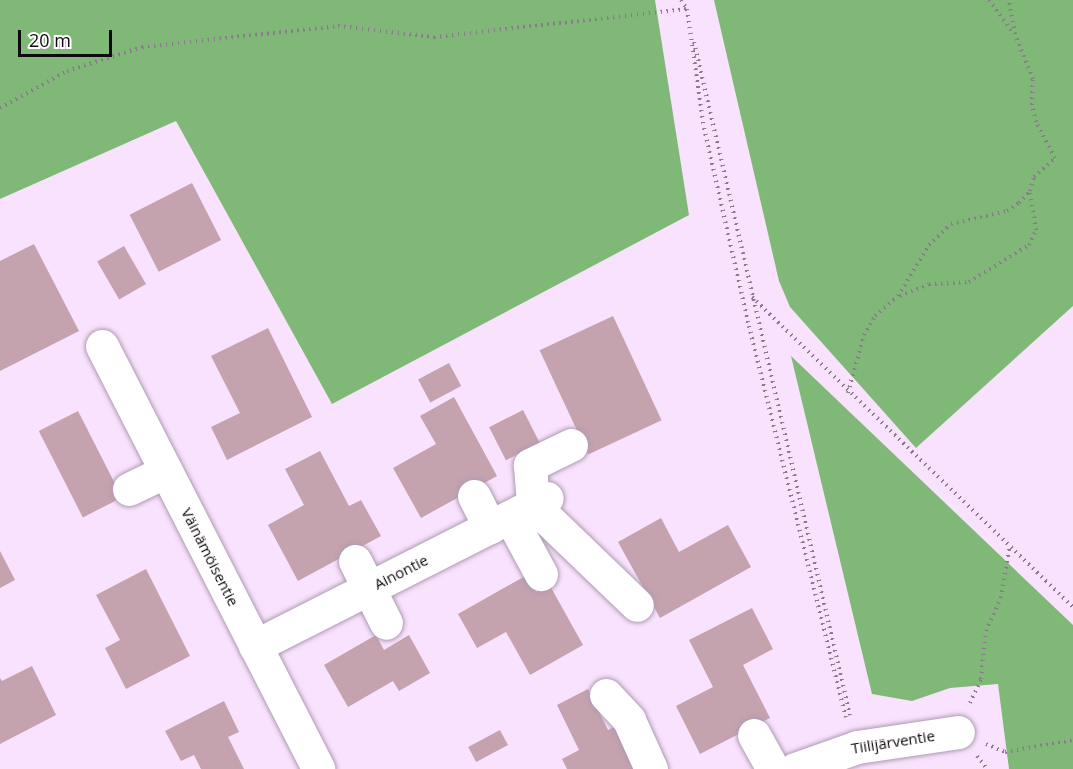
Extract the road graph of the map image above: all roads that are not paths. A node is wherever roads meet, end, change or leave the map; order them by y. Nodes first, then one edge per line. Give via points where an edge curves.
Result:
1 (102, 346) dead end
2 (571, 445) dead end
3 (166, 471) junction
4 (129, 489) dead end
5 (474, 496) dead end
6 (520, 511) junction
7 (541, 573) dead end
8 (361, 575) junction
9 (637, 605) dead end
10 (386, 623) dead end
11 (255, 646) junction
12 (606, 695) dead end
13 (958, 732) road end
14 (754, 735) dead end
15 (318, 769) edge
16 (651, 769) edge
17 (773, 769) edge
18 (795, 769) edge

1 - 3 street, Väinämöisentie
2 - 6 street via 530,465
3 - 4 street
3 - 11 street, Väinämöisentie
5 - 6 street
6 - 7 street
6 - 8 street, Ainontie
6 - 9 street
8 - 10 street
8 - 11 street, Ainontie
11 - 15 street, Väinämöisentie
12 - 16 street via 629,720
13 - 18 street, Tiilijärventie via 857,747
14 - 17 street

